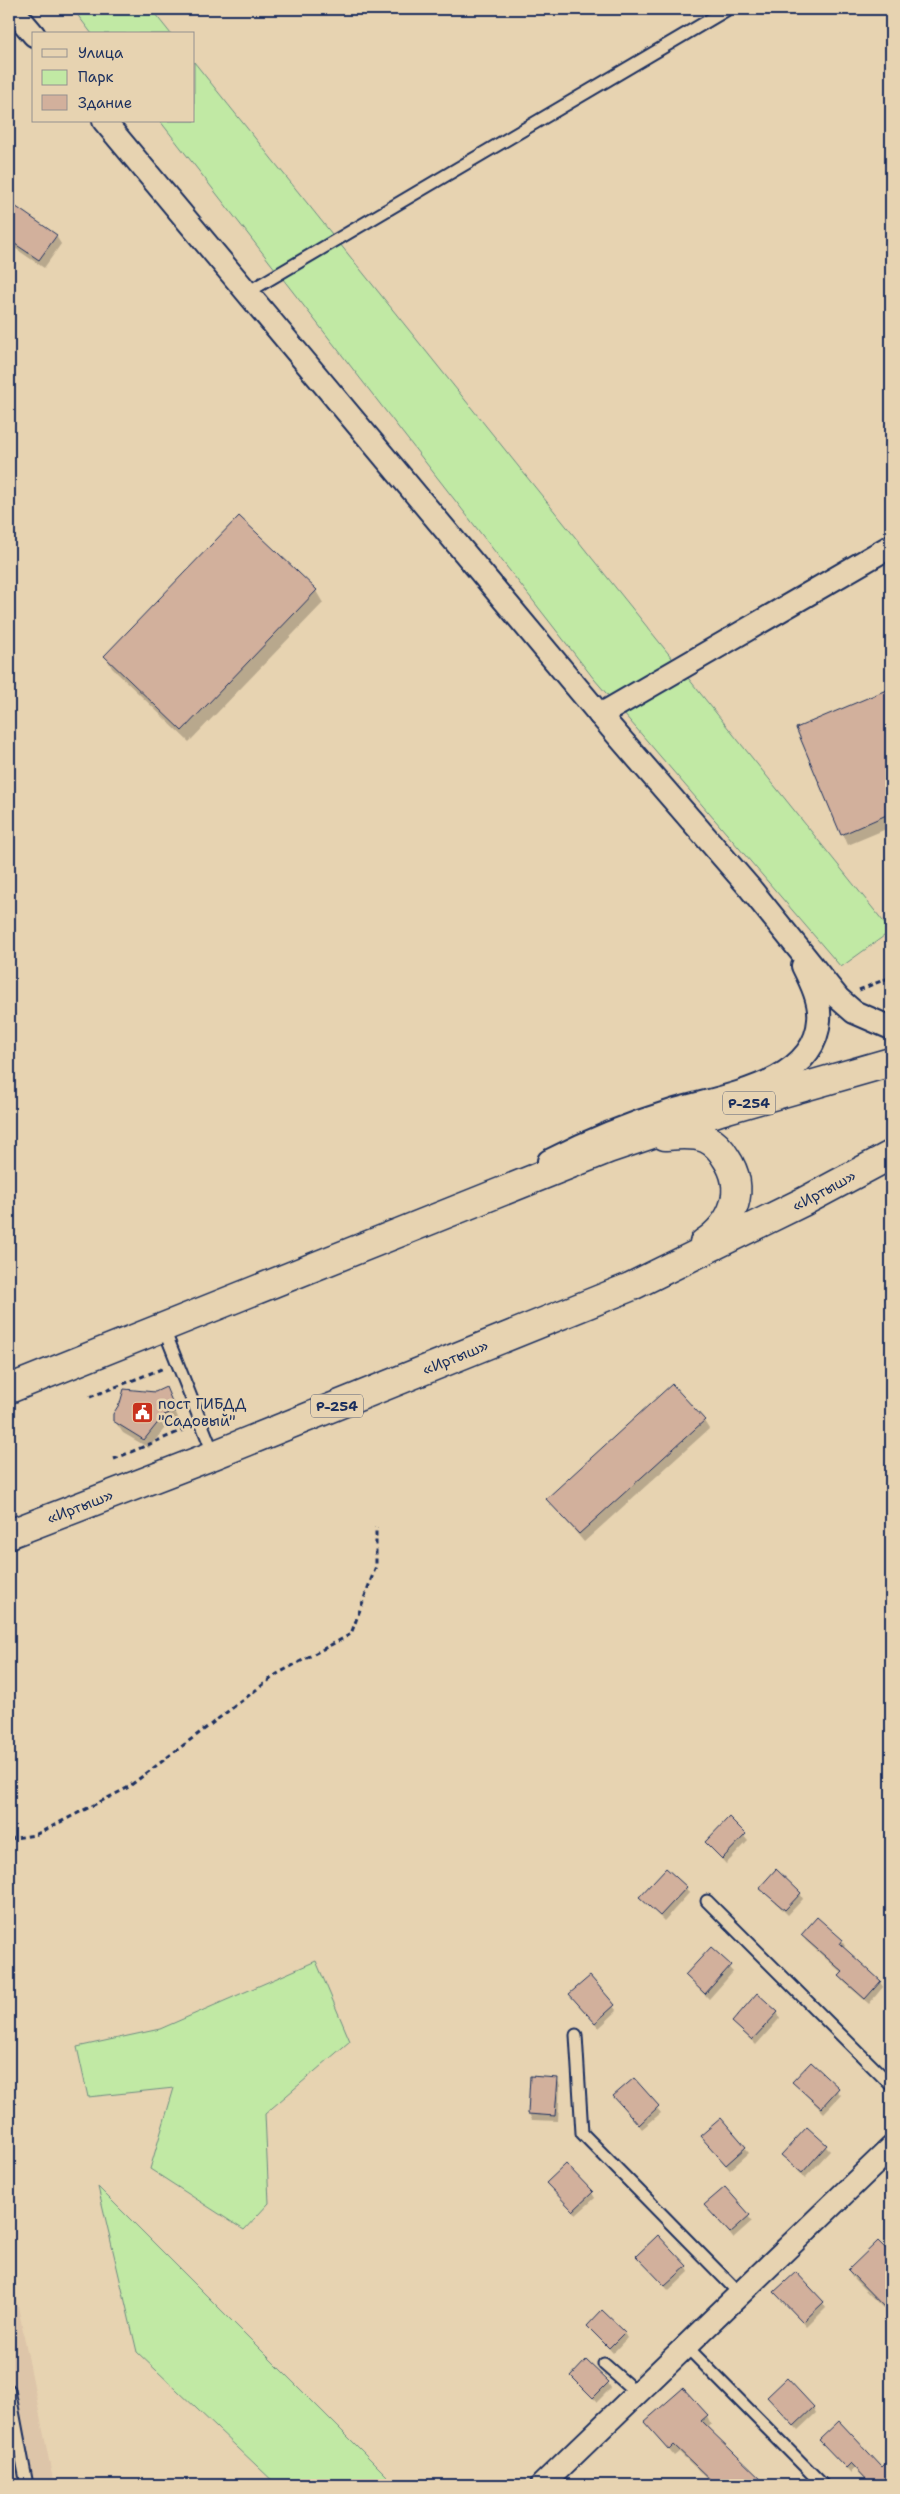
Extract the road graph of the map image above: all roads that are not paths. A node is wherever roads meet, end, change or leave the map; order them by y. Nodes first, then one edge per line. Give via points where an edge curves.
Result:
1 (12, 9) edge
2 (728, 9) edge
3 (32, 33) edge
4 (105, 122) edge
5 (248, 292) junction
6 (891, 546) edge
7 (600, 715) junction
8 (790, 938) junction
9 (891, 1028) edge
10 (891, 1062) edge
11 (608, 1149) junction
12 (891, 1155) edge
13 (453, 1210) junction
14 (661, 1271) junction
15 (163, 1327) junction
16 (9, 1389) edge
17 (214, 1455) junction
18 (9, 1534) edge
19 (707, 1901) dead end
20 (576, 2035) dead end
21 (891, 2085) edge
22 (891, 2148) edge
23 (740, 2294) junction
24 (686, 2346) junction
25 (604, 2364) dead end
26 (9, 2390) edge
27 (638, 2393) junction
28 (10, 2405) edge
29 (27, 2485) edge
30 (542, 2485) edge
31 (824, 2485) edge

1 - 3 street
2 - 5 lane
4 - 5 street
5 - 7 street
6 - 7 street
7 - 8 street
8 - 9 street via 838,998 854,1012
8 - 13 street via 817,1001 820,1020 816,1038 796,1066 765,1084 669,1112 588,1141
10 - 11 highway, Р-254 via 720,1111
11 - 13 highway, Р-254
11 - 14 highway via 666,1136 690,1135 707,1138 731,1164 737,1180 737,1199 729,1219 714,1236
12 - 14 highway, «Иртыш» / Р-254 via 804,1202
13 - 15 highway, Р-254
14 - 17 highway, «Иртыш» / Р-254 via 630,1288
15 - 16 highway, Р-254
15 - 17 lane
17 - 18 highway, «Иртыш» / Р-254
19 - 21 lane
20 - 23 lane via 582,2133
22 - 23 street
23 - 24 street
24 - 27 street
24 - 31 lane
25 - 27 lane
26 - 28 lane
27 - 30 street
28 - 29 lane

